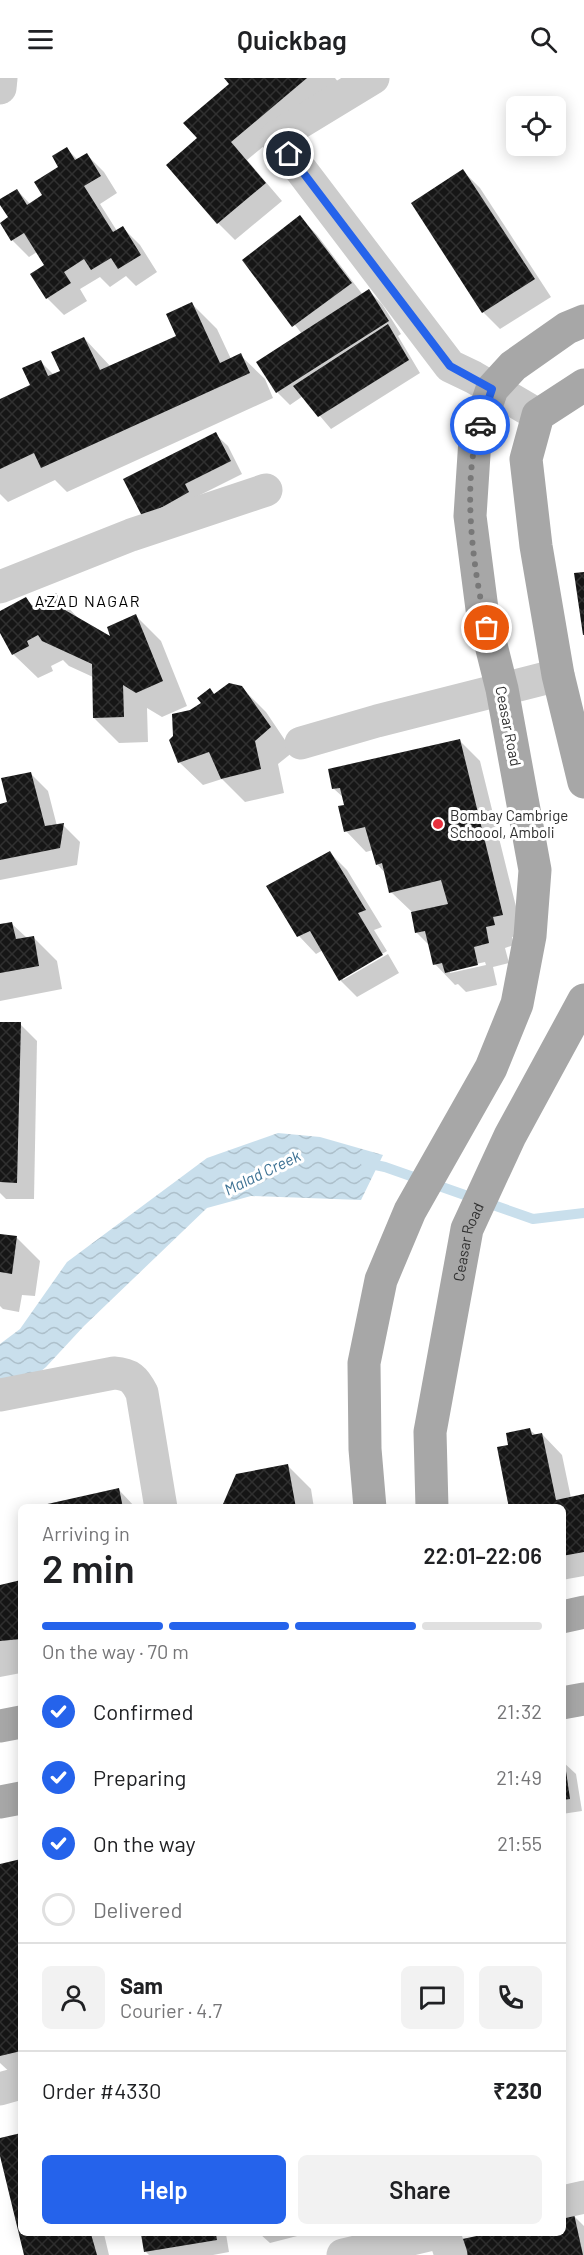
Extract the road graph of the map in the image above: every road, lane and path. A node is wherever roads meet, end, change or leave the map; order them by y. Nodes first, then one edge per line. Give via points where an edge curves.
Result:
1 (1, 78) edge
2 (374, 78) edge
3 (0, 88) edge
4 (584, 321) edge
5 (584, 385) edge
6 (492, 389) junction
7 (538, 415) junction
8 (266, 490) dead end
9 (0, 587) edge
10 (558, 675) junction
11 (502, 689) junction
12 (301, 743) dead end
13 (584, 782) edge
14 (584, 1000) edge
15 (491, 1068) junction
16 (537, 1087) junction
17 (0, 1395) edge
18 (160, 1504) edge
19 (370, 1504) edge
20 (432, 1504) edge
21 (584, 1612) edge
22 (566, 1616) edge
23 (584, 1699) edge
24 (566, 1702) edge
25 (18, 1723) edge
26 (0, 1726) edge
27 (18, 1799) edge
28 (0, 1802) edge
29 (18, 2084) edge
30 (0, 2090) edge
31 (584, 2196) edge
32 (566, 2201) edge
33 (413, 2236) edge
34 (445, 2236) edge
35 (343, 2255) edge
36 (451, 2255) edge

1 - 3 street
2 - 6 street via 276,137 450,366
4 - 6 main road, Ceasar Road via 567,328 513,366
5 - 7 main road
6 - 7 street
6 - 11 main road, Ceasar Road via 475,439 470,516 482,609
7 - 10 main road via 526,459
8 - 9 street via 131,535
10 - 11 street
10 - 13 main road
11 - 12 street
11 - 15 main road, Ceasar Road via 535,870 530,936 517,1004
14 - 16 main road, Ceasar Road
15 - 16 main road
15 - 19 main road, Ceasar Road via 414,1205 381,1280 364,1363 364,1449
16 - 20 main road, Ceasar Road via 467,1229 430,1432
17 - 18 street via 114,1373 136,1380 142,1393
21 - 22 main road
23 - 24 main road
25 - 26 main road
27 - 28 main road
29 - 30 street
31 - 32 street
33 - 35 street
34 - 36 street

